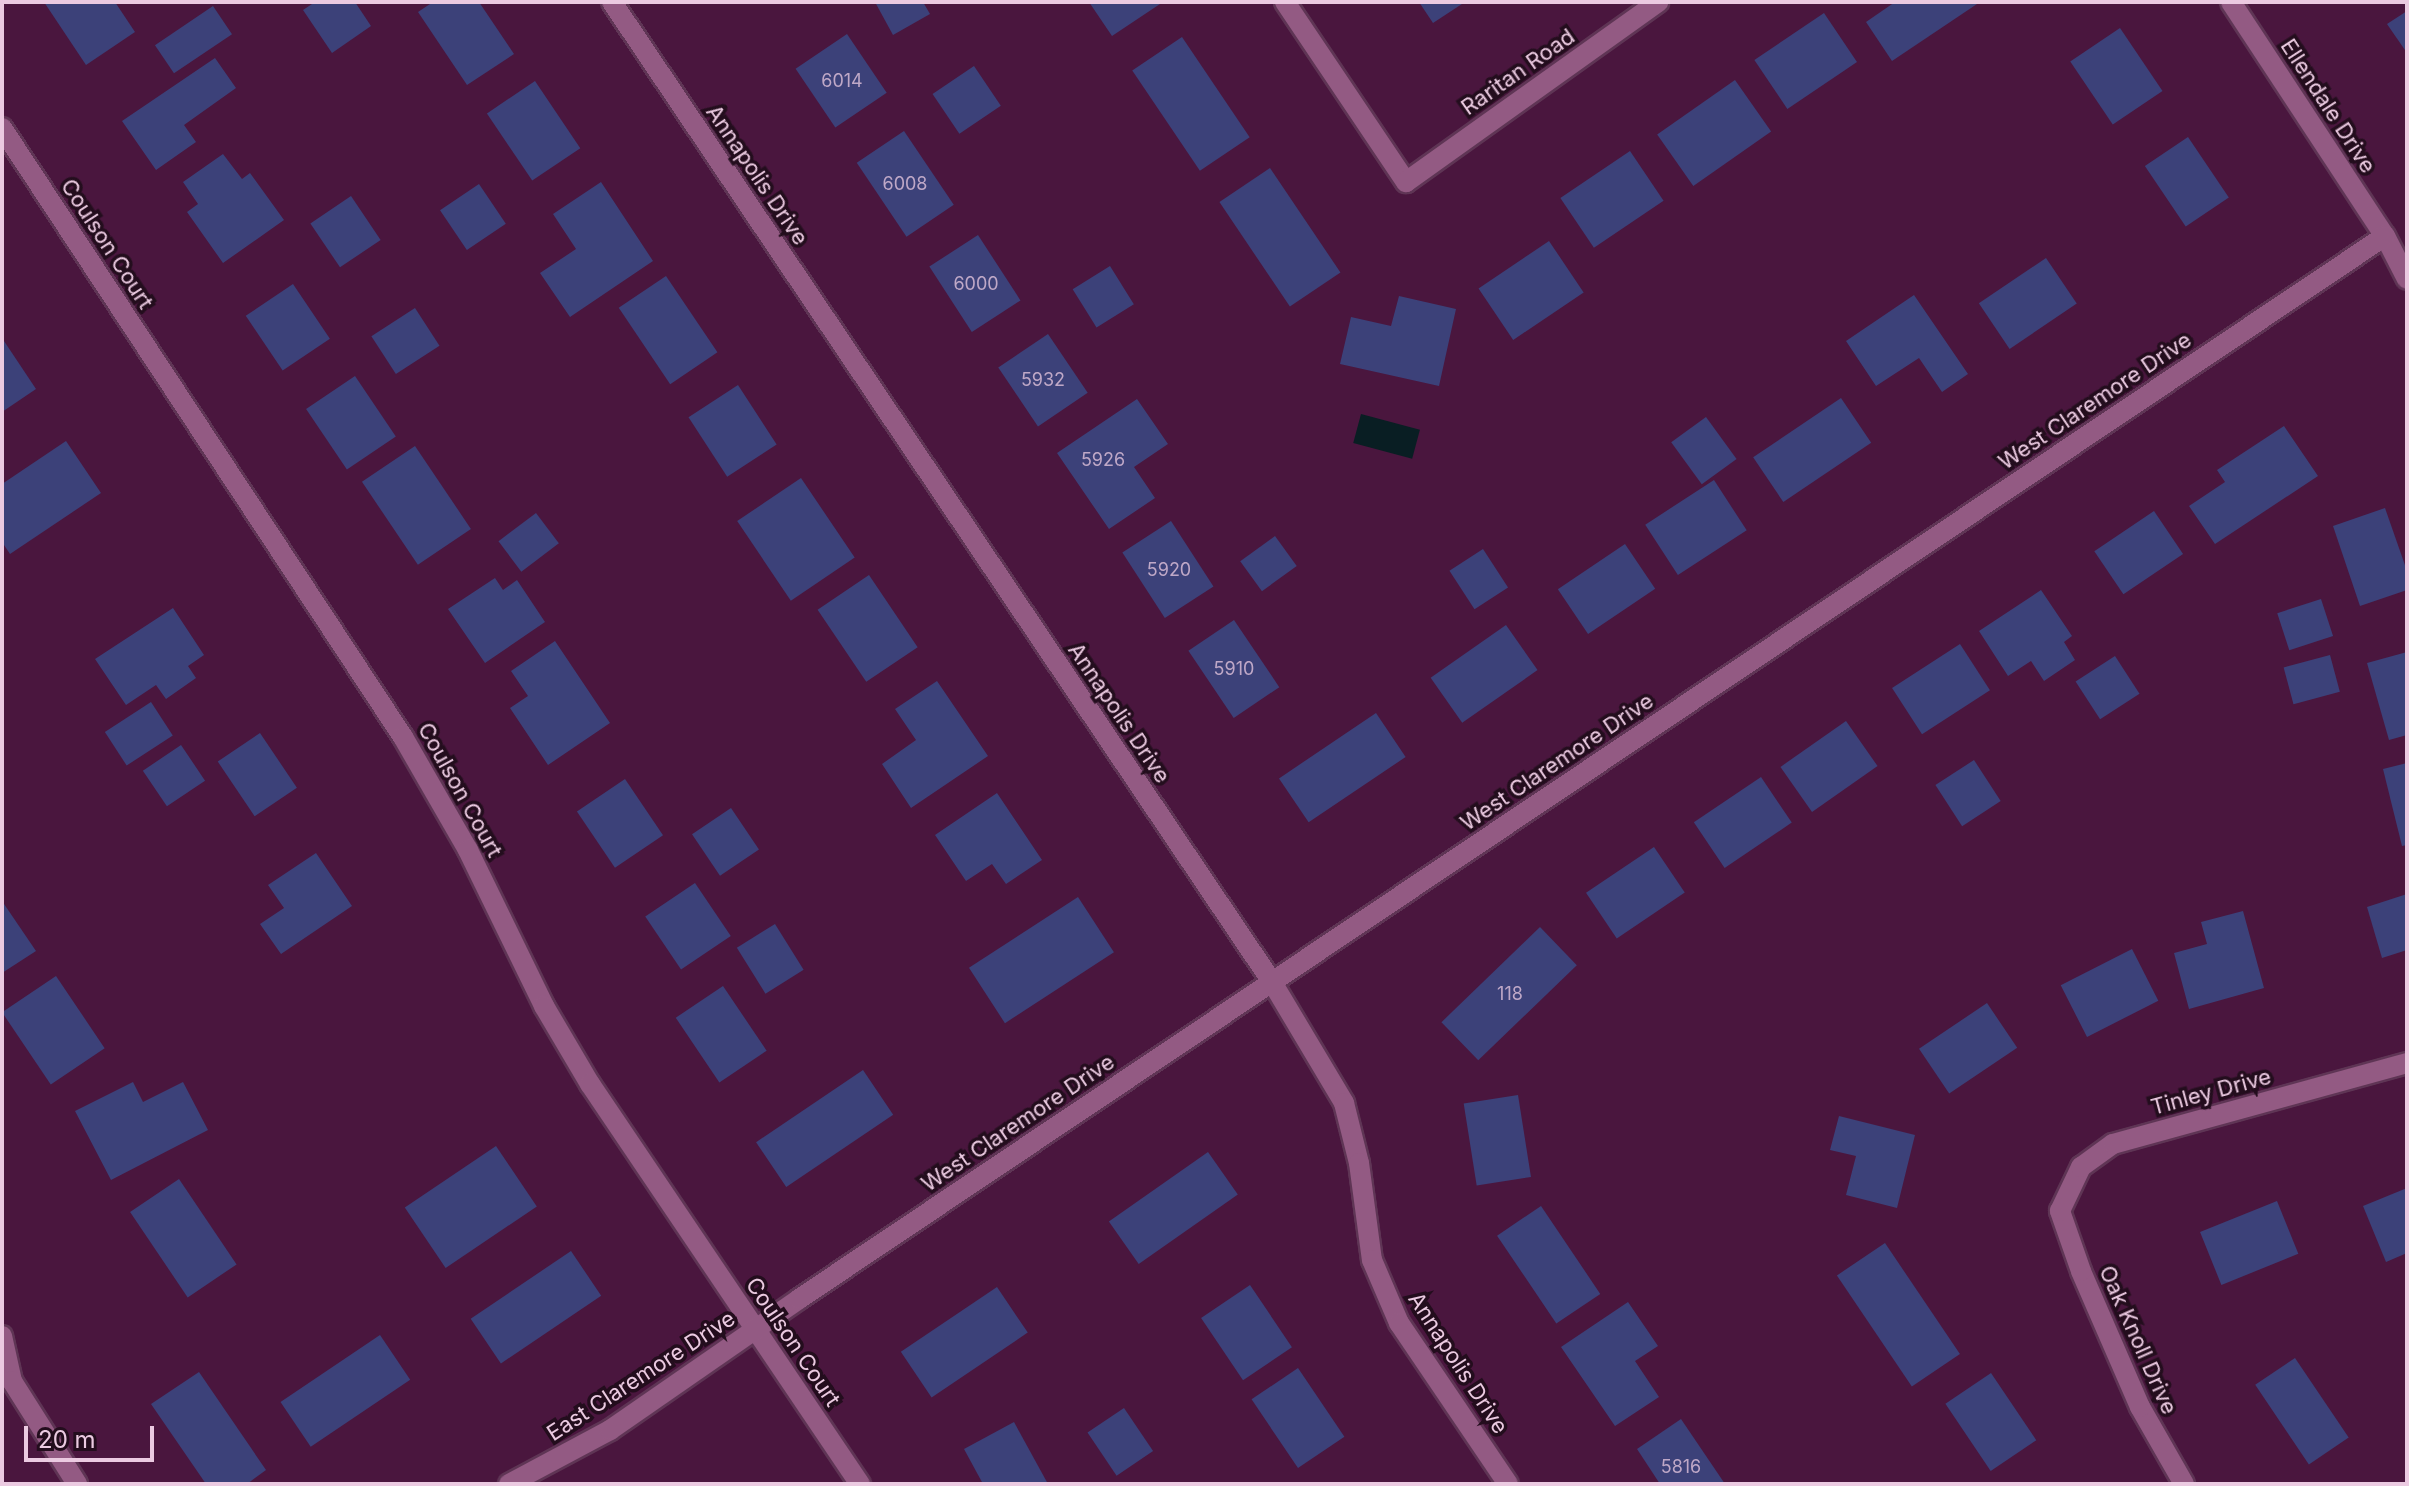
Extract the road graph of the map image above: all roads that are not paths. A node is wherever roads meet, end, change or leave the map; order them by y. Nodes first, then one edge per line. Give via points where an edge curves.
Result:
1 (612, 2) edge
2 (1285, 2) edge
3 (1658, 2) edge
4 (2231, 2) edge
5 (2, 128) edge
6 (2385, 236) junction
7 (2407, 279) edge
8 (1272, 982) junction
9 (2407, 1063) edge
10 (2060, 1211) joint
11 (756, 1329) junction
12 (2, 1336) edge
13 (77, 1484) edge
14 (509, 1484) edge
15 (860, 1484) edge
16 (1508, 1484) edge
17 (2184, 1484) edge

1 - 8 street, Annapolis Drive
2 - 3 street, Raritan Road via 1406,182
4 - 6 street, Ellendale Drive
5 - 11 street, Coulson Court via 403,737 590,1084
6 - 7 street, Ellendale Drive
6 - 8 street, West Claremore Drive
8 - 11 street, West Claremore Drive
8 - 16 street, Annapolis Drive via 1344,1103 1359,1163 1372,1260 1399,1323
9 - 10 street, Tinley Drive via 2113,1144 2081,1167
10 - 17 street, Oak Knoll Drive via 2140,1407
11 - 14 street, East Claremore Drive via 610,1430
11 - 15 street, Coulson Court
12 - 13 street via 12,1381

